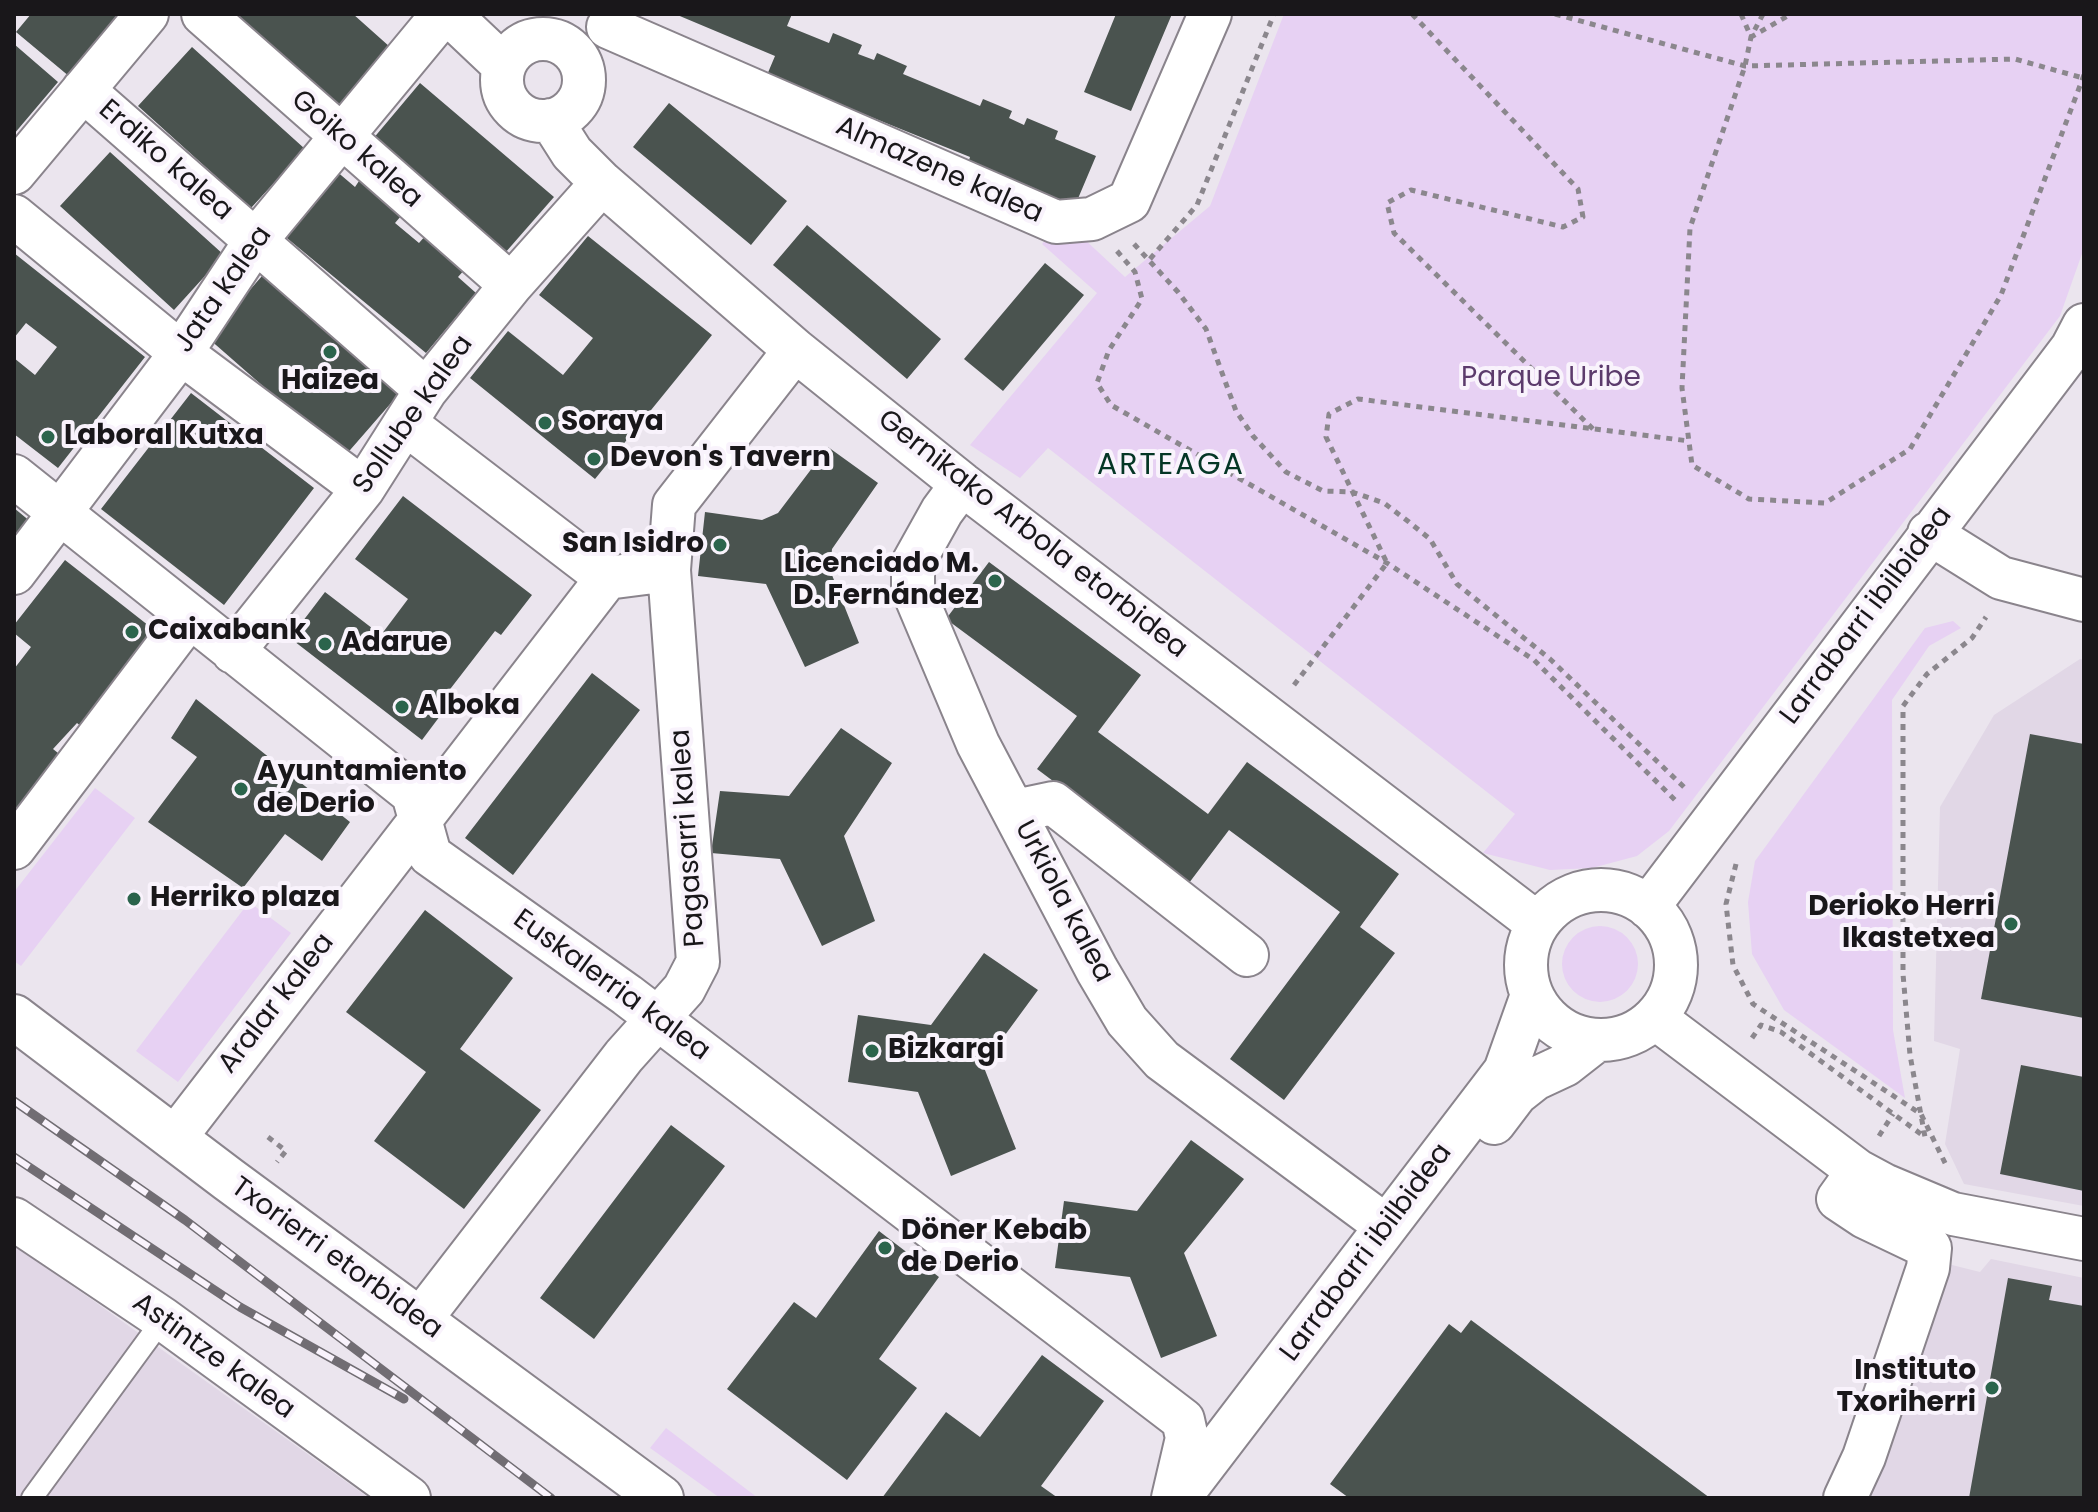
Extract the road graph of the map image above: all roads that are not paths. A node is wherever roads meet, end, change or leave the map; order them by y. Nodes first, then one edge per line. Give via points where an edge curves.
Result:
1 (147, 14) edge
2 (203, 14) edge
3 (446, 14) edge
4 (1210, 14) edge
5 (611, 20) edge
6 (577, 57) junction
7 (504, 66) junction
8 (83, 90) junction
9 (551, 120) junction
10 (340, 135) junction
11 (14, 173) edge
12 (602, 183) junction
13 (14, 216) edge
14 (256, 240) junction
15 (511, 285) junction
16 (2084, 325) edge
17 (795, 350) junction
18 (181, 353) junction
19 (416, 407) junction
20 (14, 476) edge
21 (962, 484) junction
22 (363, 489) junction
23 (59, 511) junction
24 (1929, 533) junction
25 (669, 570) junction
26 (14, 573) edge
27 (607, 578) junction
28 (2084, 600) edge
29 (190, 616) junction
30 (233, 652) junction
31 (1015, 811) junction
32 (423, 820) junction
33 (14, 848) edge
34 (1648, 907) junction
35 (1538, 924) junction
36 (1247, 955) dead end
37 (1532, 995) junction
38 (14, 1017) edge
39 (657, 1018) junction
40 (1655, 1018) junction
41 (1597, 1040) junction
42 (174, 1139) junction
43 (1858, 1171) junction
44 (14, 1219) edge
45 (1386, 1226) junction
46 (2084, 1239) edge
47 (163, 1319) junction
48 (420, 1320) junction
49 (32, 1498) edge
50 (409, 1498) edge
51 (661, 1498) edge
52 (1173, 1498) edge
53 (1179, 1498) edge
54 (1211, 1498) edge
55 (1845, 1498) edge

1 - 8 street
2 - 10 street, Goiko kalea
3 - 7 street
3 - 10 street, Jata kalea
4 - 5 street, Almazene kalea via 1129,201 1093,221 1056,222
5 - 6 street
6 - 7 street via 556,40 542,39 517,48
6 - 9 street via 584,83 581,95
7 - 9 street via 502,85 514,109 524,117
8 - 11 street
8 - 14 street, Erdiko kalea
9 - 12 street, Gernikako Arbola etorbidea via 572,153
10 - 14 street, Jata kalea
10 - 15 street, Goiko kalea
12 - 15 street, Sollube kalea
12 - 17 street, Gernikako Arbola etorbidea
13 - 18 street
14 - 18 street, Jata kalea
14 - 19 street, Erdiko kalea
15 - 19 street, Sollube kalea
16 - 24 street, Larrabarri ibilbidea via 2072,348
17 - 21 street, Gernikako Arbola etorbidea
17 - 25 street, Pagasarri kalea via 674,505
18 - 22 street
18 - 23 street, Jata kalea
19 - 22 street, Sollube kalea
19 - 27 street, Erdiko kalea
20 - 23 street, Euskalerria kalea
21 - 31 street, Urkiola kalea via 913,563 913,590 978,744
21 - 35 street, Gernikako Arbola etorbidea
22 - 30 street, Sollube kalea
23 - 26 street, Jata kalea
23 - 29 street, Euskalerria kalea
24 - 28 street via 2001,578
24 - 34 street, Larrabarri ibilbidea
25 - 27 street
25 - 39 street, Pagasarri kalea via 698,962 684,989
27 - 32 street, Aralar kalea
29 - 30 street, Euskalerria kalea
29 - 33 street
30 - 32 street, Euskalerria kalea via 413,794
31 - 36 street via 1053,803
31 - 45 street, Urkiola kalea via 1097,970 1144,1041 1162,1060
32 - 39 street, Euskalerria kalea via 430,855
32 - 42 street, Aralar kalea
34 - 35 street via 1626,894 1589,892 1555,906
34 - 40 street via 1665,925 1676,973
35 - 37 street via 1528,946 1526,971
37 - 41 street via 1558,1026
37 - 45 street, Larrabarri ibilbidea via 1505,1071
38 - 42 street, Txorierri etorbidea
39 - 48 street, Pagasarri kalea
39 - 52 street, Euskalerria kalea via 1183,1420 1187,1438
40 - 41 street via 1638,1031
40 - 43 street
41 - 54 street, Larrabarri ibilbidea via 1516,1094
42 - 48 street, Txorierri etorbidea
43 - 46 street via 1953,1214
43 - 55 street via 1838,1199 1930,1248 1928,1268 1864,1457
44 - 47 street, Astintze kalea
45 - 53 street, Larrabarri ibilbidea
47 - 49 lane
47 - 50 street, Astintze kalea
48 - 51 street, Txorierri etorbidea

